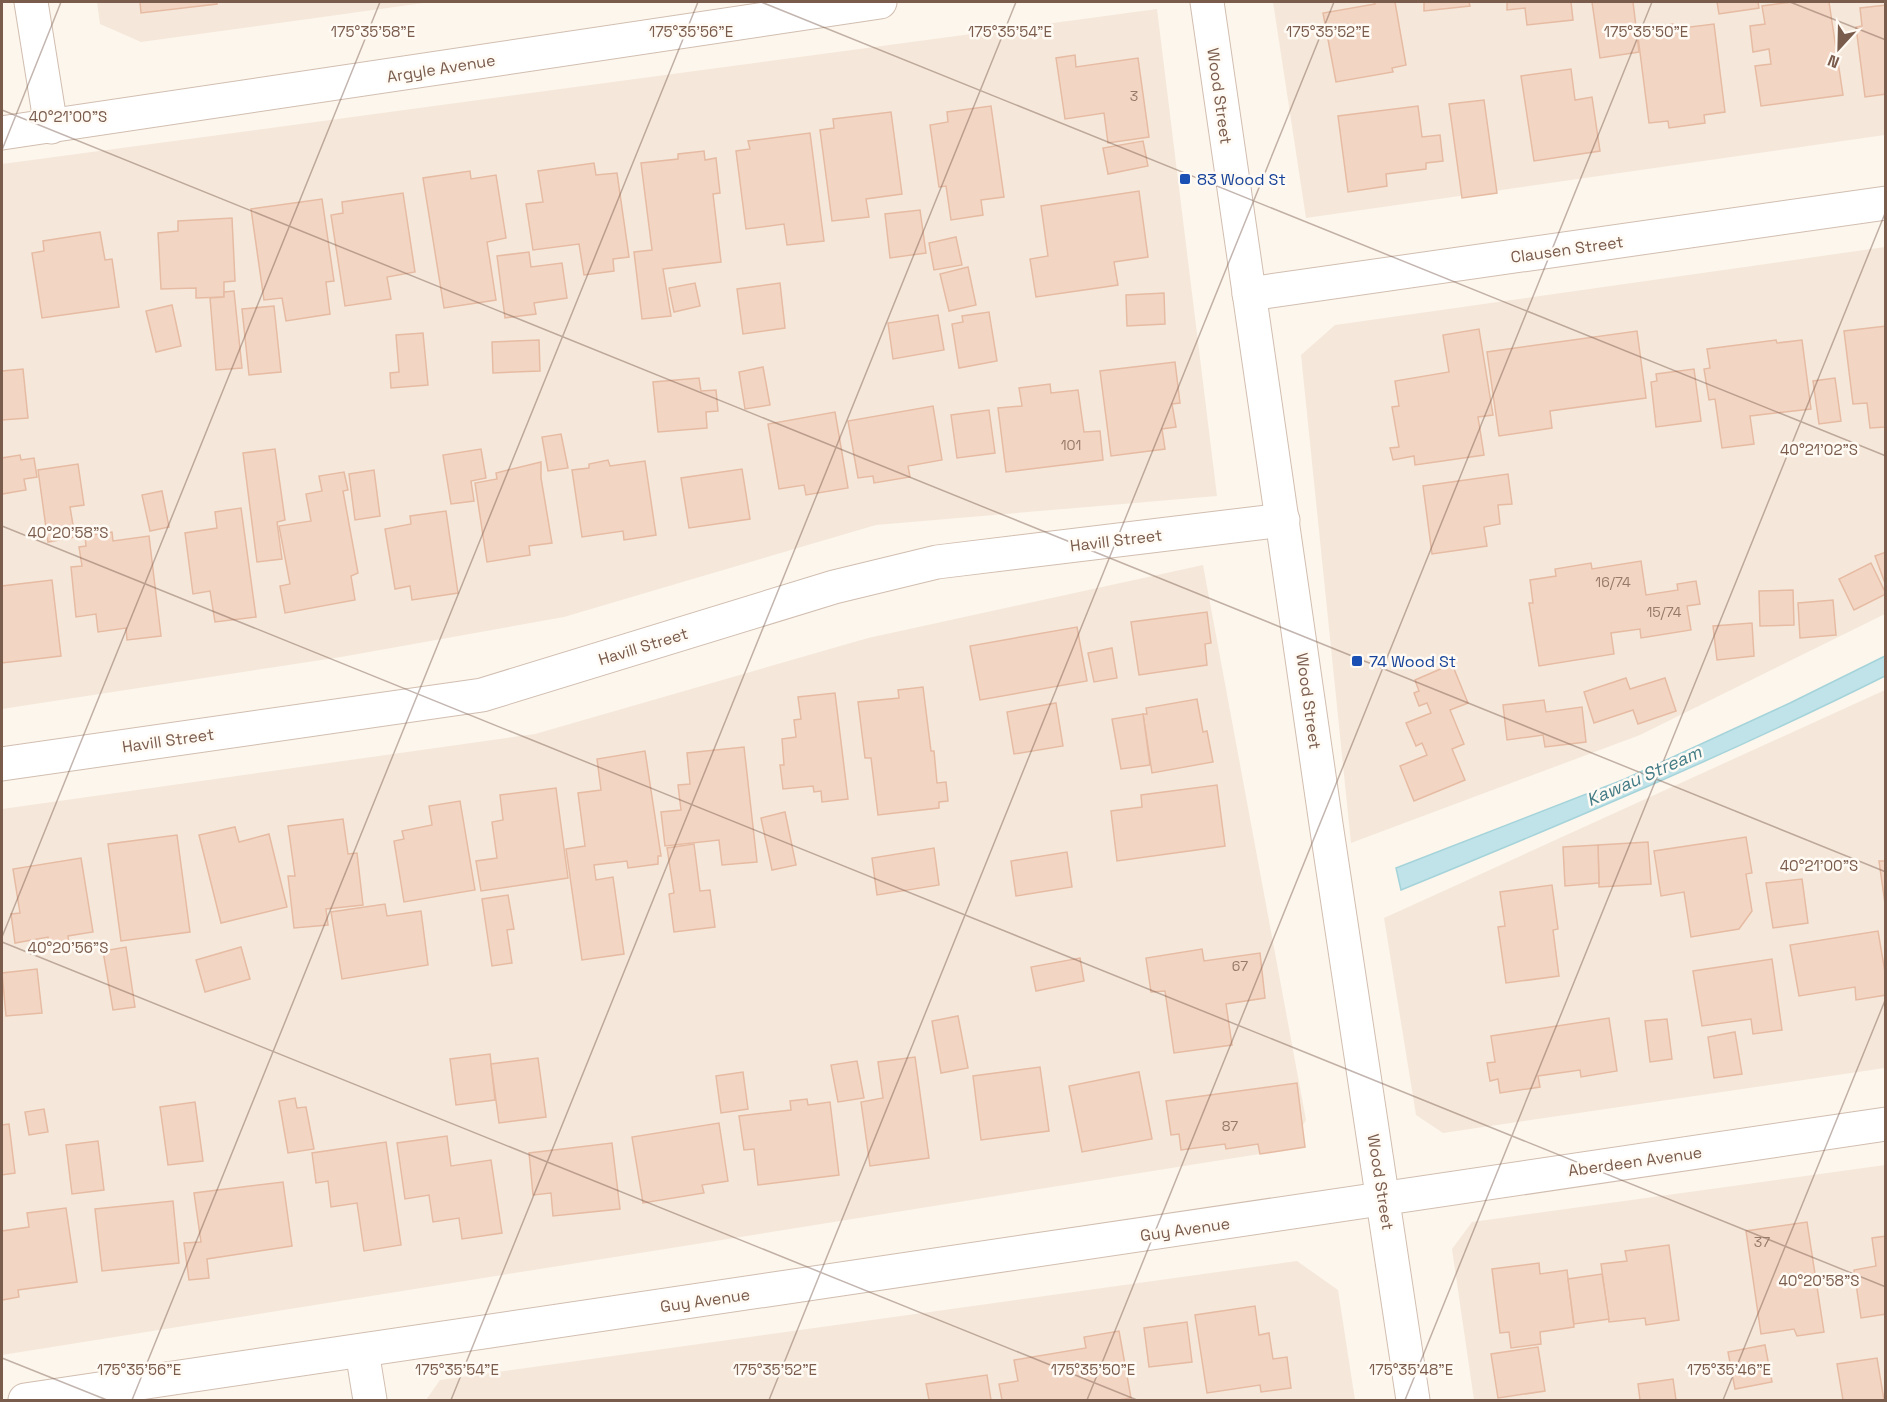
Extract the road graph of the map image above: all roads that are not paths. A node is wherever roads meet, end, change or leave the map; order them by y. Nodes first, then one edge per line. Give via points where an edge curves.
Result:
1 (32, 2) edge
2 (880, 2) edge
3 (1207, 2) edge
4 (51, 127) junction
5 (2, 134) edge
6 (1886, 203) edge
7 (1249, 294) junction
8 (1283, 520) junction
9 (2, 764) edge
10 (1886, 1124) edge
11 (1384, 1199) junction
12 (362, 1351) junction
13 (25, 1401) edge
14 (370, 1401) edge
15 (1413, 1401) edge

1 - 4 street
2 - 4 street, Argyle Avenue
3 - 7 street, Wood Street
4 - 5 street, Argyle Avenue
6 - 7 street, Clausen Street
7 - 8 street, Wood Street
8 - 9 street, Havill Street via 937,562 834,588 482,694
8 - 11 street, Wood Street
10 - 11 street, Aberdeen Avenue
11 - 12 street, Guy Avenue
11 - 15 street, Wood Street
12 - 13 street, Guy Avenue
12 - 14 street

